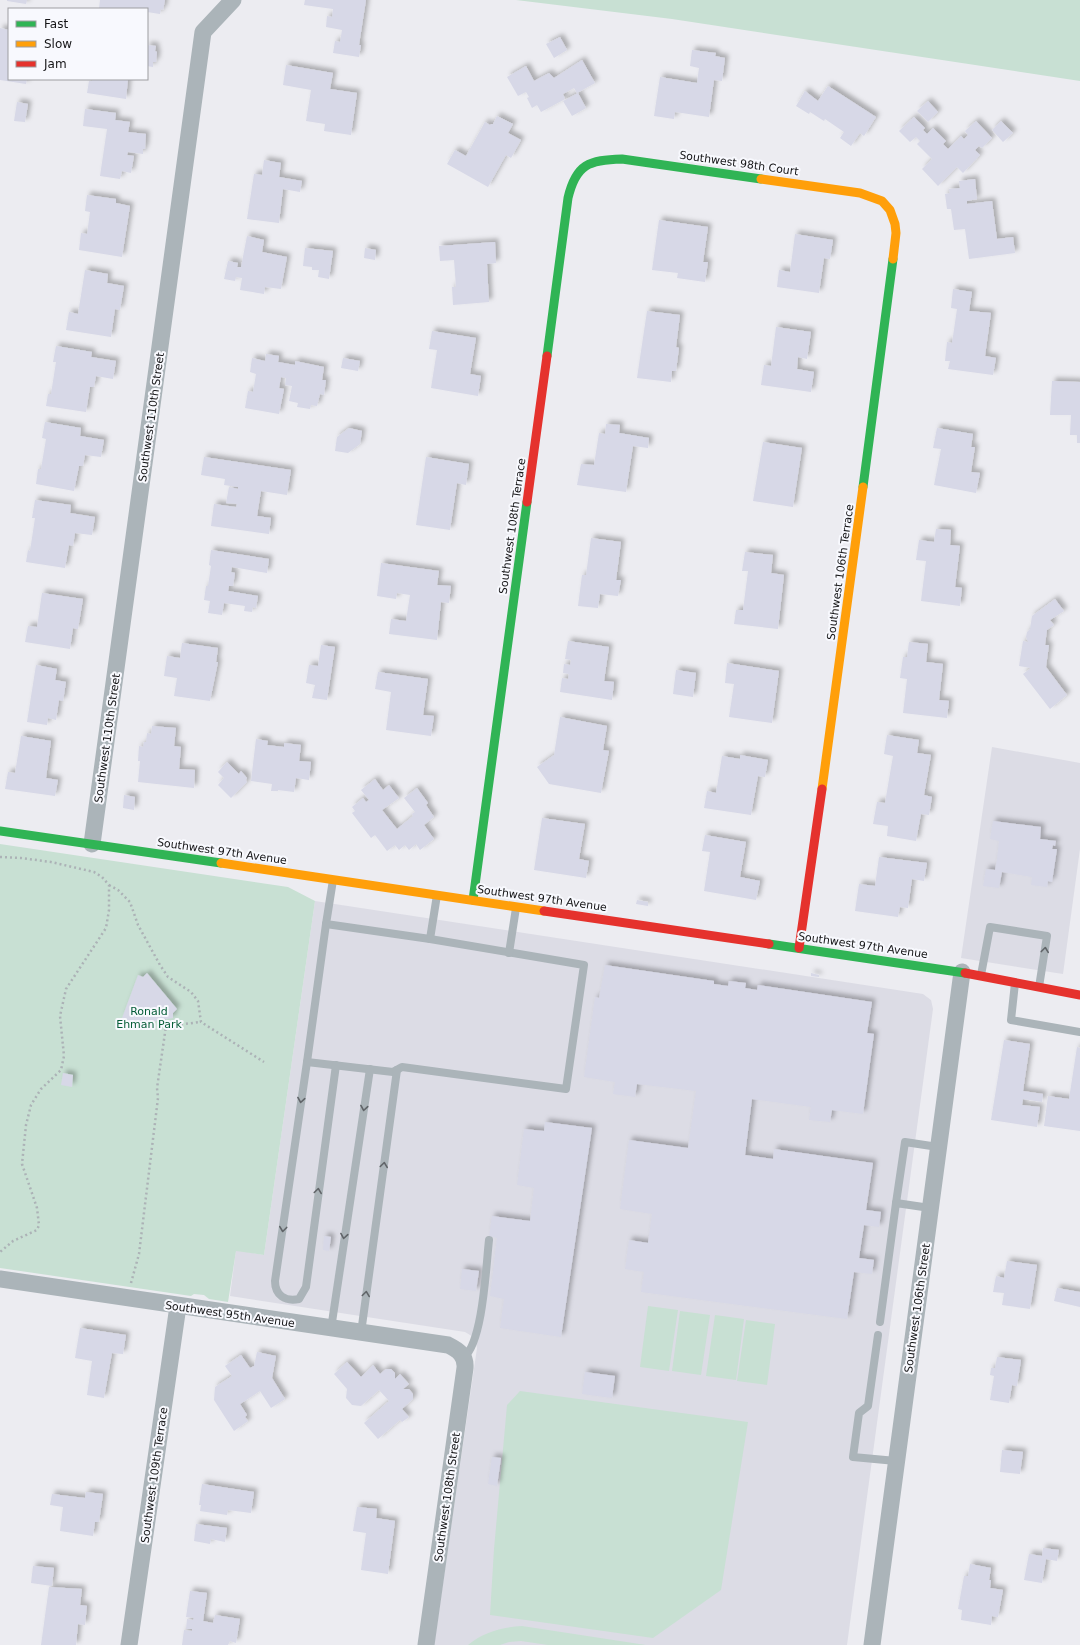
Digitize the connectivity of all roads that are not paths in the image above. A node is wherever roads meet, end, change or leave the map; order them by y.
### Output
1 (233, 0) edge
2 (589, 162) joint
3 (884, 202) joint
4 (0, 831) edge
5 (92, 844) junction
6 (333, 880) junction
7 (437, 895) junction
8 (473, 900) junction
9 (517, 907) junction
10 (326, 924) junction
11 (430, 939) junction
12 (799, 948) junction
13 (509, 953) junction
14 (962, 972) junction
15 (981, 976) junction
16 (1015, 982) junction
17 (1039, 988) junction
18 (1080, 995) edge
19 (1080, 1032) edge
20 (307, 1062) junction
21 (336, 1065) junction
22 (370, 1069) junction
23 (397, 1070) junction
24 (938, 1147) junction
25 (896, 1203) junction
26 (930, 1208) junction
27 (489, 1240) dead end
28 (0, 1279) edge
29 (178, 1306) junction
30 (880, 1322) dead end
31 (331, 1329) junction
32 (361, 1333) junction
33 (878, 1335) dead end
34 (461, 1354) junction
35 (896, 1462) junction
36 (129, 1645) edge
37 (426, 1645) edge
38 (872, 1645) edge

1 - 5 street, Southwest 110th Street
2 - 3 street, Southwest 98th Court
2 - 8 street, Southwest 108th Terrace
3 - 12 street, Southwest 106th Terrace
4 - 5 street, Southwest 97th Avenue
5 - 6 street, Southwest 97th Avenue
6 - 7 street, Southwest 97th Avenue
6 - 10 lane
7 - 8 street, Southwest 97th Avenue
7 - 11 lane
8 - 9 street, Southwest 97th Avenue
9 - 12 street, Southwest 97th Avenue
9 - 13 lane
10 - 11 lane
10 - 20 lane
11 - 13 lane
12 - 14 street, Southwest 97th Avenue
13 - 23 lane
14 - 15 street, Southwest 97th Avenue
14 - 24 street, Southwest 106th Street
15 - 16 street, Southwest 97th Avenue
17 -> 15 lane
16 - 17 street, Southwest 97th Avenue
16 - 19 lane
17 - 18 street, Southwest 97th Avenue
20 - 21 lane
20 -> 21 lane
21 - 22 lane
22 - 23 lane
22 -> 31 lane
32 -> 23 lane
24 - 25 lane
24 - 26 street, Southwest 106th Street
25 - 26 lane
25 - 30 lane
26 - 35 street, Southwest 106th Street
27 - 34 lane
28 - 29 street, Southwest 95th Avenue
29 - 31 street, Southwest 95th Avenue
29 - 36 street, Southwest 109th Terrace
31 - 32 street, Southwest 95th Avenue
32 - 34 street, Southwest 95th Avenue
33 - 35 lane
34 - 37 street, Southwest 108th Street
35 - 38 street, Southwest 106th Street

